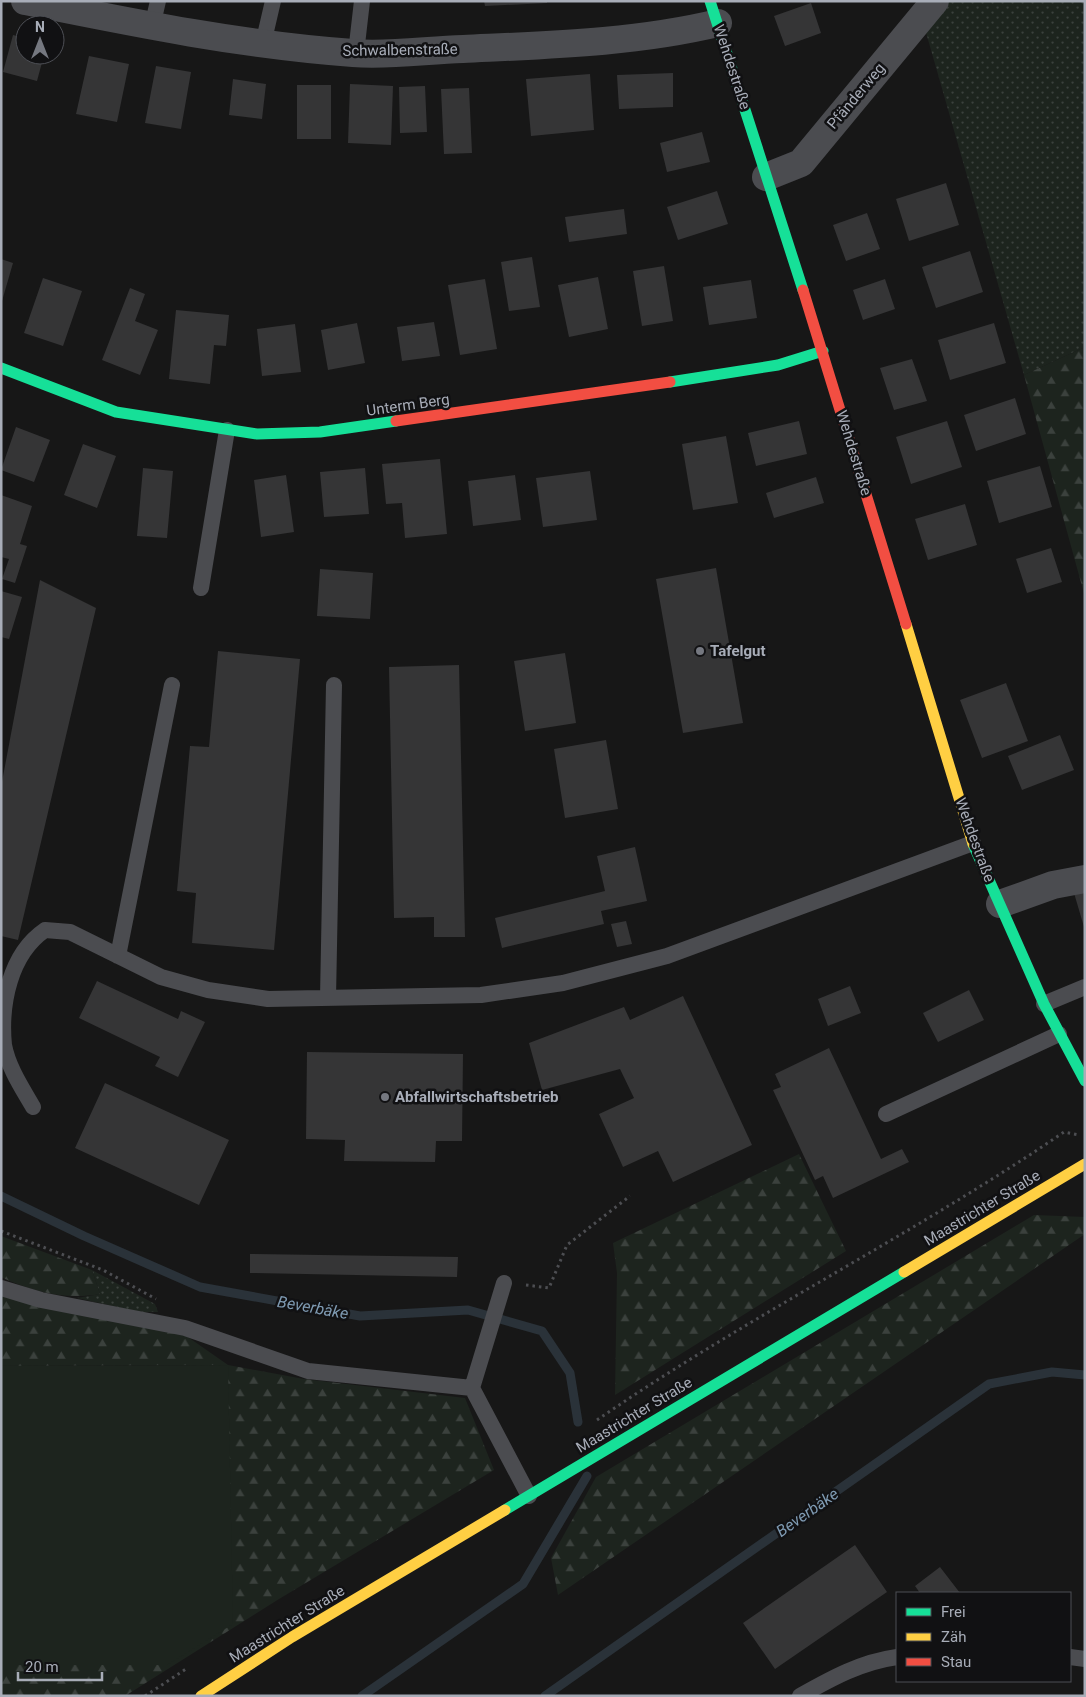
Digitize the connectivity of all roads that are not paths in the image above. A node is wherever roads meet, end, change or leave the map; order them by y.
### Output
1 (25, 1) edge
2 (273, 1) edge
3 (362, 1) edge
4 (935, 1) edge
5 (714, 12) edge
6 (155, 14) edge
7 (263, 44) junction
8 (356, 53) junction
9 (766, 177) junction
10 (823, 351) junction
11 (1, 368) edge
12 (227, 430) junction
13 (201, 588) dead end
14 (172, 685) dead end
15 (334, 685) dead end
16 (973, 843) junction
17 (1085, 879) edge
18 (1000, 904) junction
19 (118, 956) junction
20 (1085, 987) edge
21 (328, 998) junction
22 (1044, 1004) junction
23 (1059, 1034) junction
24 (1085, 1081) edge
25 (33, 1107) dead end
26 (886, 1114) dead end
27 (1085, 1164) edge
28 (504, 1283) road end
29 (1, 1288) edge
30 (472, 1388) junction
31 (530, 1496) junction
32 (896, 1657) edge
33 (1071, 1657) edge
34 (1085, 1659) edge
35 (200, 1696) edge
36 (800, 1696) edge

1 - 6 street, Schwalbenstraße
2 - 7 lane
3 - 8 lane
4 - 9 street, Pfänderweg
5 - 8 street, Schwalbenstraße
5 - 9 street, Wehdestraße
6 - 7 street, Schwalbenstraße
7 - 8 street, Schwalbenstraße
9 - 10 street, Wehdestraße
10 - 12 street, Unterm Berg
10 - 16 street, Wehdestraße
11 - 12 street, Unterm Berg
12 - 13 lane
14 - 19 lane
15 - 21 lane
16 - 18 street, Wehdestraße
16 - 21 lane
17 - 18 street
18 - 22 street, Wehdestraße
19 - 21 lane
19 - 25 lane
20 - 22 lane
22 - 23 street, Wehdestraße
23 - 24 street, Wehdestraße
23 - 26 lane
27 - 31 street, Maastrichter Straße
28 - 30 lane
29 - 30 lane
30 - 31 lane
31 - 35 street, Maastrichter Straße
32 - 36 lane
33 - 34 lane

